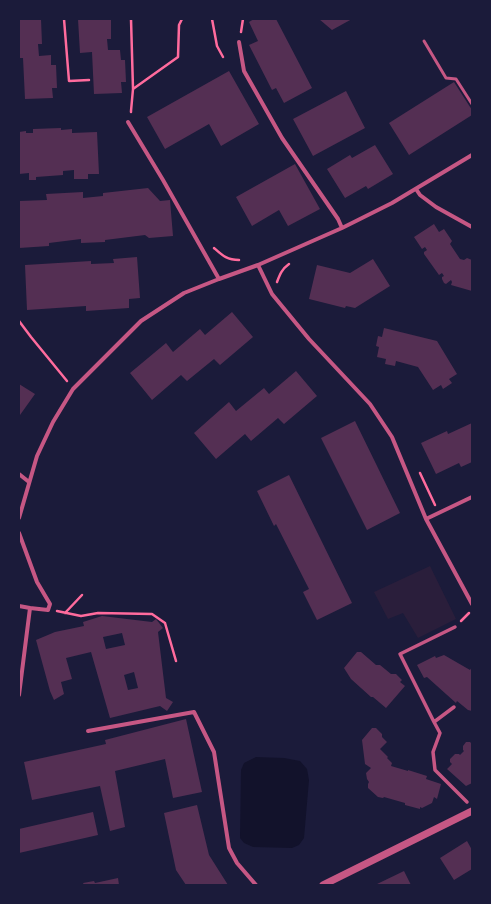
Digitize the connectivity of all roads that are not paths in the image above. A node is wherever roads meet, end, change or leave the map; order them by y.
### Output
1 (424, 41) dead end
2 (239, 42) road end
3 (472, 104) edge
4 (128, 122) dead end
5 (472, 155) edge
6 (416, 189) junction
7 (342, 228) junction
8 (472, 228) edge
9 (258, 265) junction
10 (219, 279) junction
11 (19, 474) edge
12 (29, 482) junction
13 (472, 497) edge
14 (19, 518) edge
15 (426, 519) junction
16 (19, 534) edge
17 (472, 604) edge
18 (19, 606) edge
19 (30, 608) junction
20 (455, 627) road end
21 (19, 695) edge
22 (454, 707) dead end
23 (434, 722) junction
24 (88, 731) dead end
25 (467, 802) dead end
26 (472, 811) edge
27 (256, 885) edge
28 (323, 885) edge

1 - 3 lane
2 - 7 street
4 - 10 street
5 - 6 street
6 - 7 street
6 - 8 street
7 - 9 street
9 - 10 street
9 - 15 street
10 - 12 street
11 - 12 street
12 - 14 street
13 - 15 street
15 - 17 street
16 - 19 street
18 - 19 street
19 - 21 street
20 - 23 street
22 - 23 street
23 - 25 street
24 - 27 street
26 - 28 street

